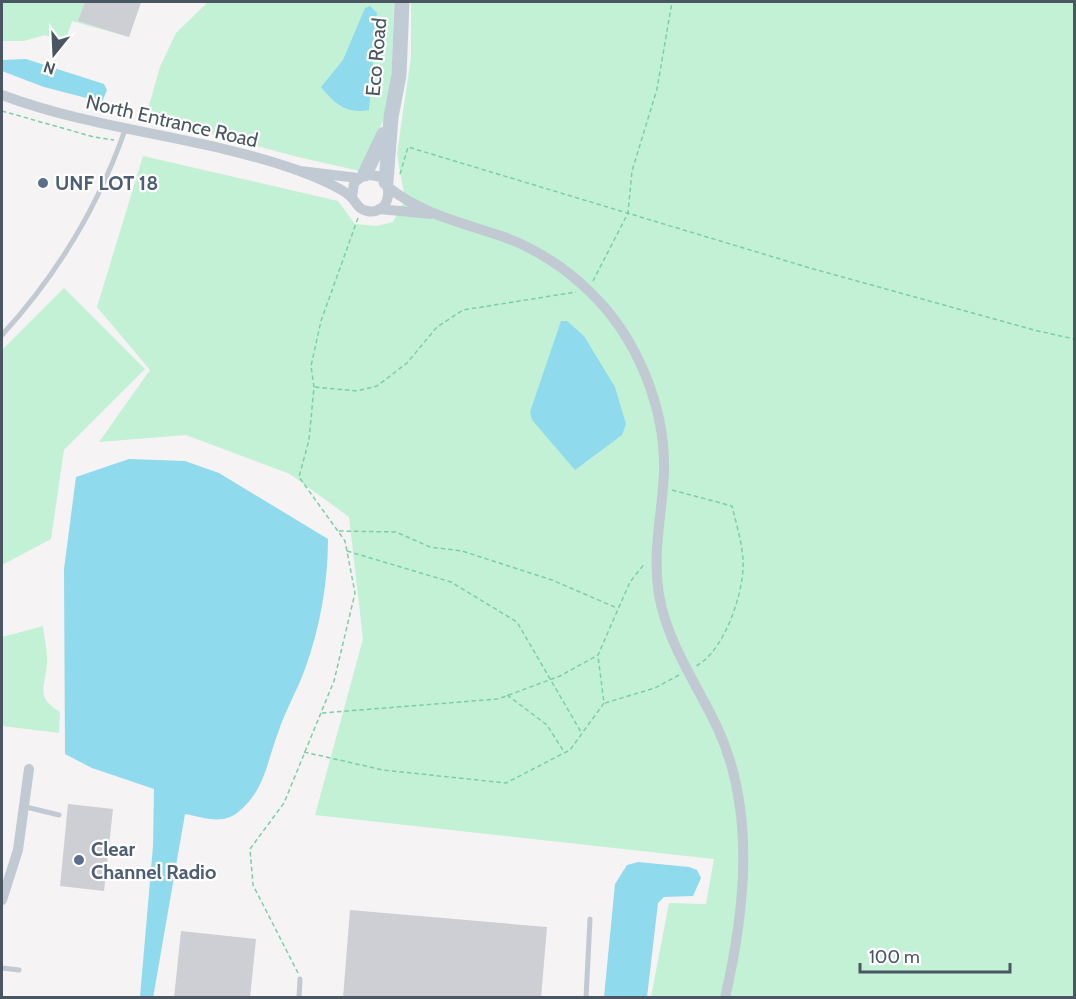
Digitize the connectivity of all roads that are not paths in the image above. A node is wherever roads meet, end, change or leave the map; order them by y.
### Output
1 (402, 2) edge
2 (2, 95) edge
3 (391, 117) junction
4 (123, 135) junction
5 (300, 171) junction
6 (362, 176) junction
7 (387, 185) junction
8 (352, 197) junction
9 (379, 209) junction
10 (431, 214) junction
11 (3, 331) edge
12 (29, 769) dead end
13 (26, 807) junction
14 (59, 815) dead end
15 (2, 900) edge
16 (590, 919) dead end
17 (2, 968) edge
18 (19, 970) dead end
19 (300, 979) road end
20 (299, 998) edge
21 (586, 998) edge
22 (725, 998) edge

1 - 3 street, Eco Road
2 - 4 street, North Entrance Road
3 - 6 street, Eco Road
3 - 7 street, Eco Road
4 - 5 street, North Entrance Road
4 - 11 lane
5 - 6 street
5 - 8 street
6 - 7 street
6 - 8 street
7 - 9 street
7 - 10 street
8 - 9 street
9 - 10 street
10 - 22 street
12 - 13 street
13 - 14 lane
13 - 15 street
16 - 21 lane
17 - 18 lane
19 - 20 lane

